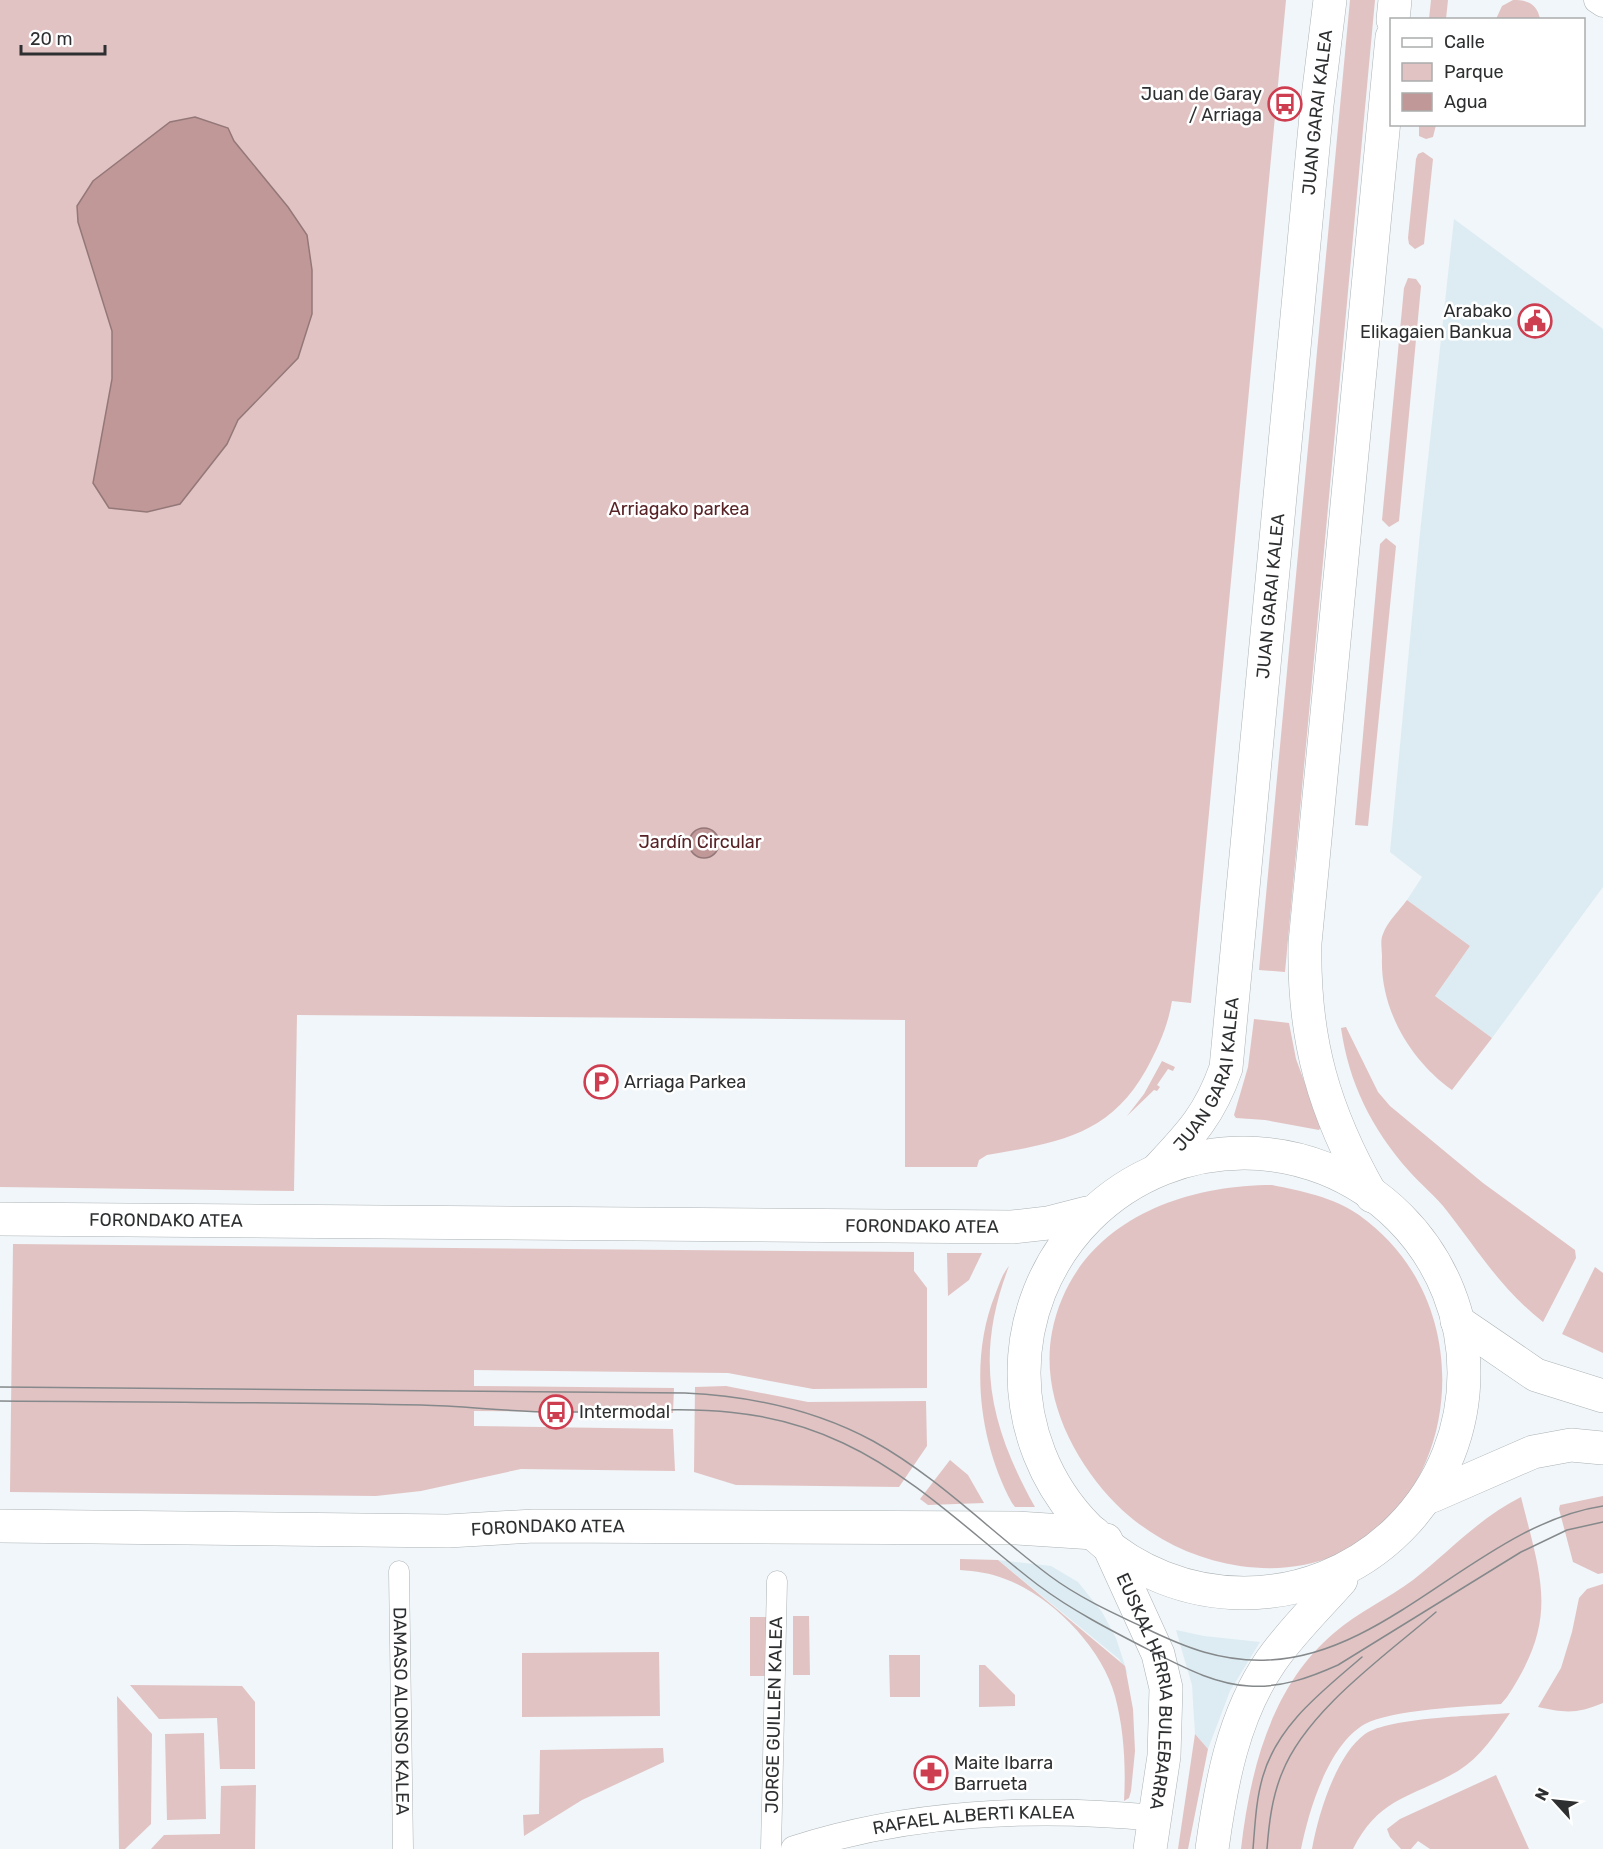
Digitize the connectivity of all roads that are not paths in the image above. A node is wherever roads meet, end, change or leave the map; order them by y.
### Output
1 (1330, 0) edge
2 (1395, 0) edge
3 (1597, 0) edge
4 (1603, 4) edge
5 (1393, 18) edge
6 (1390, 58) edge
7 (1156, 1171) junction
8 (1372, 1196) junction
9 (1087, 1213) junction
10 (0, 1219) edge
11 (1457, 1321) junction
12 (1603, 1396) edge
13 (1603, 1448) edge
14 (1432, 1496) junction
15 (0, 1526) edge
16 (1100, 1536) junction
17 (399, 1571) dead end
18 (1341, 1580) junction
19 (777, 1581) dead end
20 (1152, 1834) edge
21 (403, 1849) edge
22 (771, 1849) edge
23 (794, 1849) edge
24 (1212, 1849) edge

1 - 7 main road, JUAN GARAI KALEA
2 - 5 main road
3 - 4 street
6 - 8 main road
7 - 8 main road
7 - 9 main road
8 - 11 main road
9 - 10 main road, FORONDAKO ATEA
9 - 16 main road, EUSKAL HERRIA BULEBARRA
11 - 12 main road
11 - 14 main road
13 - 14 main road
14 - 18 main road
15 - 16 main road, FORONDAKO ATEA
16 - 18 main road
16 - 20 main road, EUSKAL HERRIA BULEBARRA
17 - 21 street, DAMASO ALONSO KALEA
18 - 24 main road
19 - 22 street, JORGE GUILLEN KALEA
20 - 23 street, RAFAEL ALBERTI KALEA

